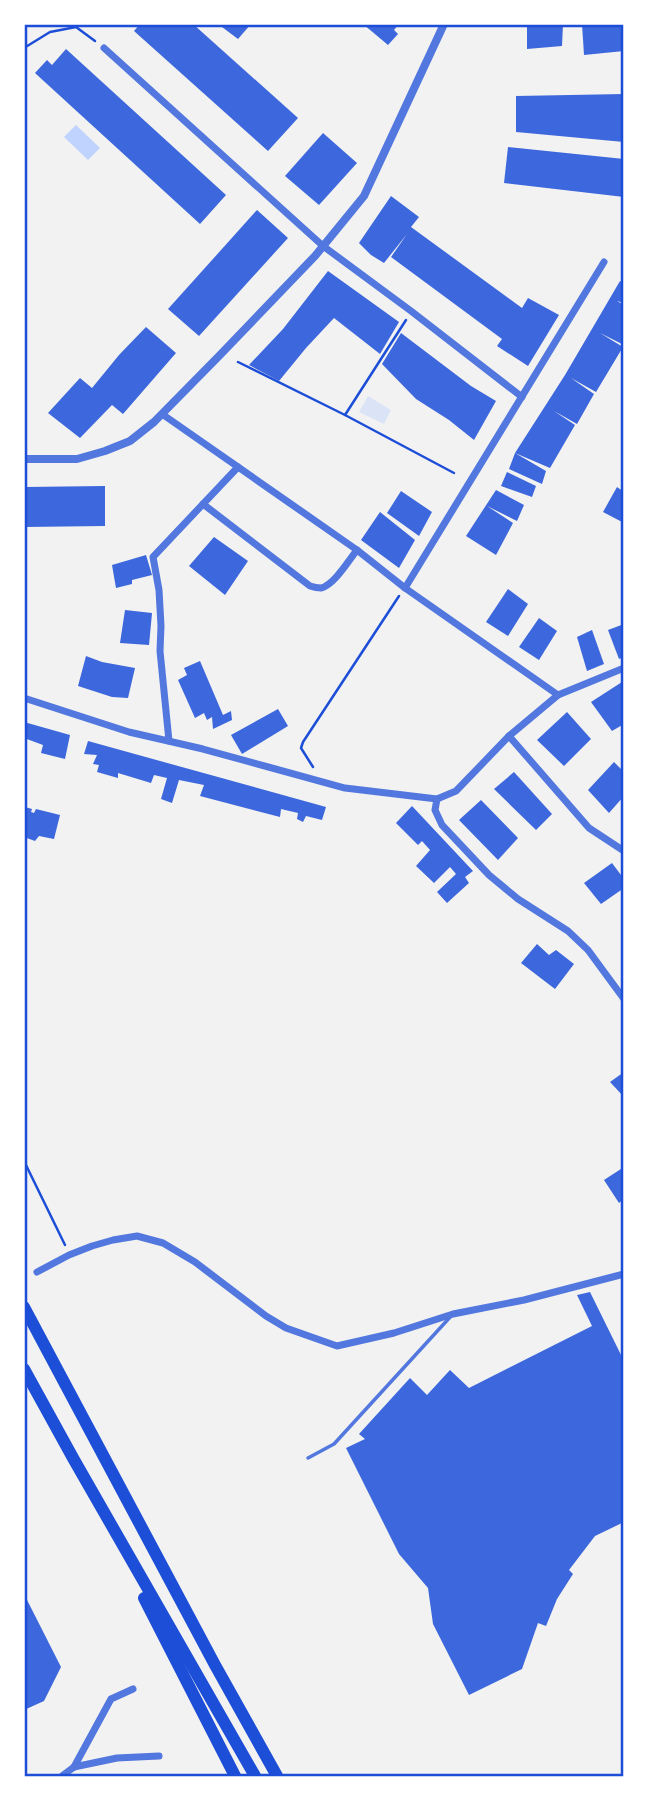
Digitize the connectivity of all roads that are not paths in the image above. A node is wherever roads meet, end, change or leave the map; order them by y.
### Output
1 (443, 25) edge
2 (104, 48) road end
3 (323, 246) junction
4 (604, 262) dead end
5 (522, 397) junction
6 (162, 414) junction
7 (24, 459) edge
8 (238, 467) junction
9 (203, 504) junction
10 (357, 550) junction
11 (405, 588) junction
12 (624, 668) edge
13 (558, 695) junction
14 (24, 698) edge
15 (509, 736) junction
16 (169, 741) junction
17 (437, 799) junction
18 (624, 851) edge
19 (624, 999) edge
20 (37, 1272) dead end
21 (624, 1274) edge
22 (24, 1307) edge
23 (453, 1314) junction
24 (24, 1369) edge
25 (72, 1458) junction
26 (308, 1458) dead end
27 (133, 1689) dead end
28 (159, 1756) dead end
29 (74, 1767) junction
30 (62, 1776) edge
31 (235, 1776) edge
32 (254, 1776) edge
33 (279, 1776) edge

1 - 3 street
2 - 3 street
3 - 5 street
3 - 6 street
4 - 5 street
5 - 11 street
6 - 7 street
6 - 8 street
8 - 9 street
8 - 10 street
9 - 10 street
9 - 16 street
10 - 11 street
11 - 13 street
12 - 13 street
13 - 15 street
14 - 16 street
15 - 17 street
15 - 18 street
16 - 17 street
17 - 19 street
20 - 23 street
21 - 23 street
22 - 33 highway
23 - 26 lane
24 - 25 highway
25 - 31 highway
25 - 32 highway
27 - 29 street
28 - 29 street
29 - 30 street

